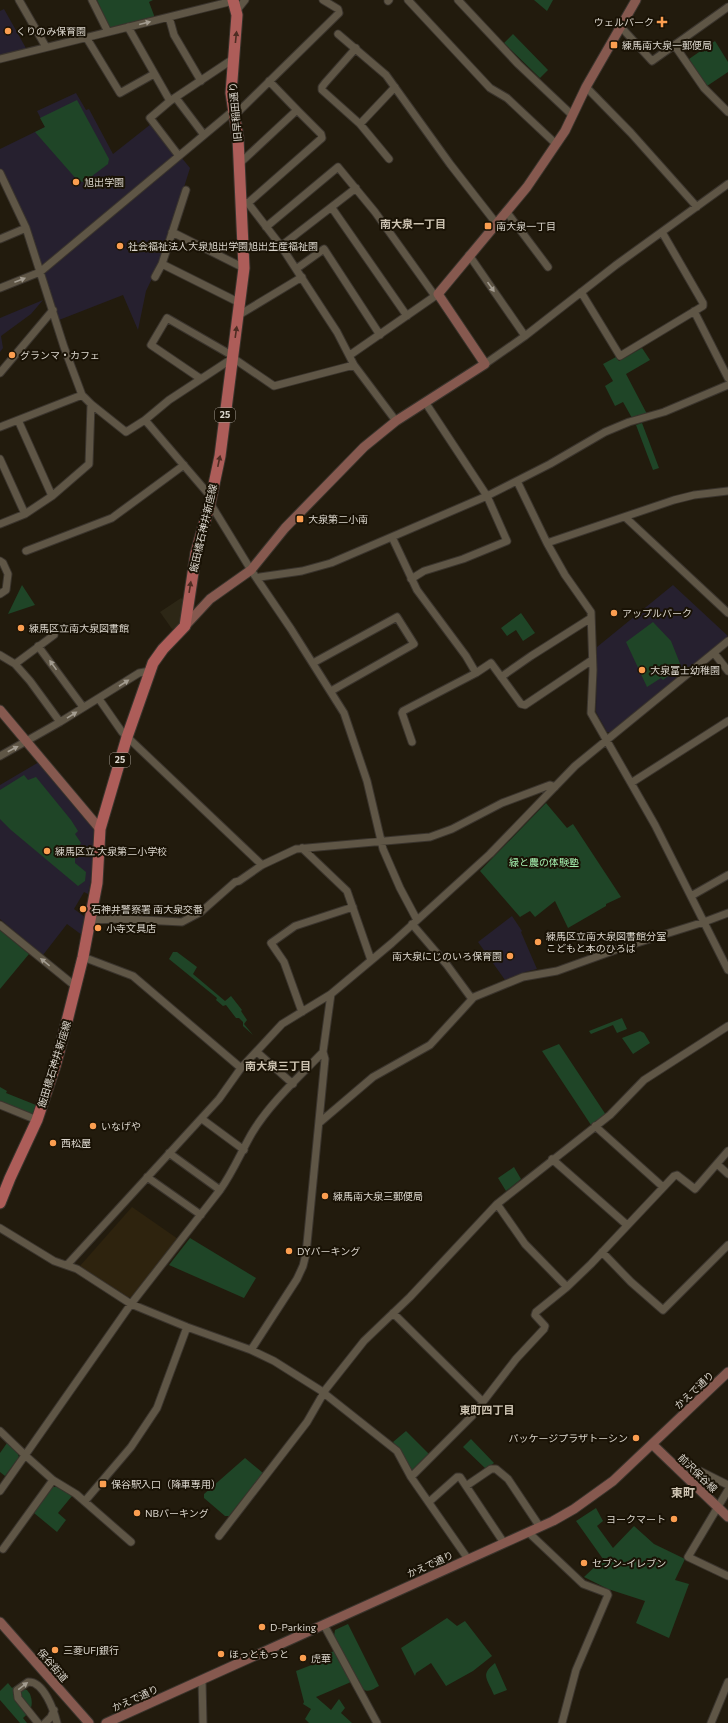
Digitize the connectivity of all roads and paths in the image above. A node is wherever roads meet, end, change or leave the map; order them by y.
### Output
1 (19, 0) edge
2 (92, 0) edge
3 (245, 0) edge
4 (324, 0) edge
5 (408, 0) edge
6 (458, 0) edge
7 (636, 0) edge
8 (234, 4) edge
9 (728, 7) edge
10 (169, 17) junction
11 (620, 26) junction
12 (128, 28) junction
13 (108, 32) junction
14 (338, 34) dead end
15 (86, 37) junction
16 (674, 46) junction
17 (46, 47) junction
18 (356, 48) junction
19 (0, 59) edge
20 (233, 59) junction
21 (154, 74) junction
22 (201, 81) junction
23 (269, 81) junction
24 (395, 87) junction
25 (586, 87) junction
26 (173, 100) junction
27 (297, 110) junction
28 (728, 112) edge
29 (234, 113) junction
30 (572, 116) junction
31 (360, 124) junction
32 (204, 135) junction
33 (556, 144) junction
34 (179, 156) junction
35 (389, 160) dead end
36 (239, 164) junction
37 (0, 173) edge
38 (728, 184) edge
39 (3, 188) edge
40 (356, 188) junction
41 (186, 190) dead end
42 (245, 202) junction
43 (697, 207) junction
44 (332, 208) junction
45 (506, 211) junction
46 (496, 223) junction
47 (266, 227) junction
48 (26, 228) junction
49 (172, 232) junction
50 (662, 232) junction
51 (0, 239) edge
52 (281, 246) junction
53 (469, 255) junction
54 (162, 264) junction
55 (548, 267) dead end
56 (244, 268) junction
57 (296, 270) junction
58 (40, 272) junction
59 (156, 277) dead end
60 (302, 277) junction
61 (0, 288) edge
62 (581, 292) junction
63 (436, 295) junction
64 (240, 303) junction
65 (53, 310) junction
66 (694, 312) junction
67 (239, 315) junction
68 (407, 316) junction
69 (380, 335) junction
70 (525, 336) junction
71 (350, 355) junction
72 (233, 357) junction
73 (485, 364) junction
74 (354, 365) junction
75 (0, 373) edge
76 (728, 378) edge
77 (201, 379) junction
78 (728, 385) edge
79 (82, 395) junction
80 (425, 402) junction
81 (91, 404) junction
82 (18, 420) junction
83 (145, 420) junction
84 (396, 421) junction
85 (0, 427) edge
86 (0, 459) edge
87 (184, 465) junction
88 (517, 481) junction
89 (728, 491) edge
90 (52, 496) junction
91 (487, 496) junction
92 (211, 500) junction
93 (25, 514) junction
94 (625, 517) junction
95 (0, 524) edge
96 (392, 537) junction
97 (547, 543) junction
98 (26, 551) dead end
99 (0, 561) edge
100 (251, 570) junction
101 (258, 579) junction
102 (411, 579) junction
103 (0, 594) edge
104 (728, 613) edge
105 (592, 618) junction
106 (185, 626) junction
107 (54, 635) dead end
108 (728, 641) edge
109 (38, 646) junction
110 (714, 653) junction
111 (0, 656) edge
112 (592, 660) junction
113 (313, 663) junction
114 (15, 664) junction
115 (150, 671) junction
116 (728, 671) edge
117 (476, 673) junction
118 (501, 677) junction
119 (331, 691) junction
120 (99, 699) junction
121 (83, 707) junction
122 (0, 710) edge
123 (728, 721) edge
124 (60, 722) junction
125 (127, 737) junction
126 (606, 740) junction
127 (26, 742) junction
128 (412, 742) dead end
129 (0, 756) edge
130 (631, 783) junction
131 (555, 787) junction
132 (100, 829) junction
133 (382, 842) junction
134 (302, 848) junction
135 (262, 865) junction
136 (728, 875) edge
137 (691, 896) junction
138 (352, 907) junction
139 (728, 913) edge
140 (90, 920) junction
141 (415, 922) junction
142 (704, 922) junction
143 (0, 925) edge
144 (83, 957) junction
145 (371, 960) junction
146 (728, 970) edge
147 (76, 986) junction
148 (331, 994) junction
149 (472, 1000) junction
150 (302, 1012) junction
151 (728, 1026) edge
152 (257, 1052) junction
153 (323, 1052) junction
154 (241, 1068) junction
155 (293, 1084) junction
156 (0, 1106) edge
157 (202, 1119) junction
158 (36, 1120) junction
159 (319, 1123) junction
160 (595, 1126) junction
161 (244, 1150) junction
162 (728, 1151) edge
163 (169, 1153) junction
164 (552, 1159) junction
165 (717, 1164) junction
166 (728, 1174) edge
167 (147, 1177) junction
168 (663, 1187) junction
169 (220, 1190) junction
170 (0, 1203) edge
171 (497, 1204) junction
172 (200, 1215) junction
173 (627, 1225) junction
174 (0, 1228) edge
175 (728, 1245) edge
176 (602, 1252) junction
177 (67, 1265) junction
178 (567, 1287) junction
179 (131, 1304) junction
180 (393, 1313) junction
181 (187, 1327) junction
182 (251, 1350) junction
183 (728, 1372) edge
184 (324, 1393) junction
185 (483, 1402) junction
186 (0, 1431) edge
187 (652, 1444) junction
188 (26, 1456) junction
189 (412, 1477) junction
190 (688, 1479) junction
191 (53, 1480) junction
192 (728, 1485) edge
193 (466, 1486) junction
194 (728, 1490) edge
195 (0, 1491) edge
196 (85, 1501) junction
197 (429, 1502) junction
198 (718, 1508) junction
199 (728, 1517) edge
200 (540, 1526) junction
201 (528, 1532) junction
202 (219, 1536) dead end
203 (131, 1542) dead end
204 (504, 1543) junction
205 (2, 1549) dead end
206 (468, 1559) junction
207 (728, 1576) edge
208 (0, 1622) edge
209 (324, 1625) junction
210 (202, 1680) junction
211 (728, 1682) edge
212 (54, 1710) junction
213 (38, 1723) edge
214 (45, 1723) edge
215 (57, 1723) edge
216 (89, 1723) edge
217 (106, 1723) edge
218 (203, 1723) edge
219 (377, 1723) edge
220 (562, 1723) edge
221 (711, 1723) edge

1 - 17 street
2 - 13 street
3 - 8 street
4 - 23 street
5 - 33 street
6 - 30 street
7 - 11 street
8 - 10 street
20 -> 8 main road, 旧早稲田通り / 25
9 - 16 street
12 -> 10 street
10 - 22 street
11 - 16 street
11 - 25 street
12 - 13 street
12 - 21 street
13 - 15 street
14 - 18 street
15 - 17 street
15 - 21 street
16 - 28 street
17 - 19 street
18 - 24 street
18 - 31 street
20 - 22 street
20 - 29 main road, 旧早稲田通り / 25
21 - 26 street
22 - 26 street
23 - 27 street
23 - 29 street
24 - 31 street
24 - 46 street
25 - 30 street
25 - 43 street
26 - 32 street
26 - 34 street
27 - 36 street
27 - 42 street
29 - 32 street
29 - 36 main road, 旧早稲田通り / 25
30 - 33 street
31 - 35 street
32 - 34 street
33 - 45 street
34 - 58 street
36 - 42 main road, 旧早稲田通り / 25
37 - 39 street
38 - 43 street
39 - 48 street
40 - 44 street
40 - 47 street
40 - 63 street
41 - 49 street
42 - 47 street
42 - 56 main road, 飯田橋石神井新座線 / 25
43 - 50 street
44 - 52 street
44 - 68 street
45 - 46 street
45 - 55 street
46 - 53 street
47 - 52 street
48 - 51 street
48 - 58 street
49 - 54 street
49 - 56 street
50 - 62 street
50 - 66 street
52 - 57 street
53 - 63 street
53 -> 70 street
54 - 59 street
54 - 64 street
56 - 64 main road, 飯田橋石神井新座線 / 25
57 - 60 street
57 - 69 street
61 -> 58 street
58 - 65 street
60 - 67 street
60 - 71 street
62 - 66 street
62 - 70 street
63 - 68 street
63 - 73 street
64 - 67 main road, 飯田橋石神井新座線 / 25
65 - 75 street
65 - 79 street
66 - 76 street
72 -> 67 main road, 飯田橋石神井新座線 / 25
68 - 69 street
69 - 71 street
70 - 73 street
71 - 74 street
72 - 74 street
72 - 77 street
72 - 77 street
92 -> 72 main road, 飯田橋石神井新座線 / 25
73 - 80 street
74 - 84 street
77 - 83 street
78 - 88 street
79 - 81 street
79 - 82 street
80 - 84 street
80 - 91 street
81 - 83 street
81 - 90 street
82 - 85 street
82 - 90 street
83 - 87 street
84 - 100 street
86 - 93 street
87 - 92 street
87 - 98 street
88 - 91 street
88 - 97 street
89 - 94 street
90 - 93 street
91 - 96 street
91 - 102 street
92 - 100 street
106 -> 92 main road, 飯田橋石神井新座線 / 25
93 - 95 street
94 - 97 street
94 - 104 street
96 - 101 street
96 - 102 street
97 - 105 street
99 - 103 street
100 - 101 street
100 - 106 street
101 - 113 street
102 - 117 street
105 - 112 street
105 - 118 street
106 - 115 main road, 25
107 - 109 street
108 - 110 street
109 - 114 street
121 -> 109 street
110 - 116 street
110 - 126 street
111 - 114 street
112 - 118 street
112 - 126 street
113 - 119 street
113 - 119 street
114 - 124 street
120 -> 115 street
115 - 125 main road, 25
117 - 118 street
117 - 128 street
119 - 133 street
120 - 121 street
120 - 125 street
124 -> 121 street
122 - 127 street
123 - 130 street
124 - 127 street
125 - 132 main road, 25
125 - 135 street
126 - 130 street
126 - 131 street
129 -> 127 street
127 - 132 street
130 - 137 street
131 - 133 street
131 - 141 street
132 - 140 main road, 25
133 - 134 street
133 - 141 street
134 - 135 street
134 - 138 street
135 - 140 street
136 - 137 street
137 - 142 street
138 - 145 street
138 - 150 street
139 - 142 street
140 - 144 main road, 飯田橋石神井新座線 / 25
141 - 145 street
141 - 149 street
142 - 146 street
142 - 149 street
147 -> 143 street
144 - 147 main road, 飯田橋石神井新座線 / 25
144 - 154 street
145 - 148 street
147 - 158 main road, 飯田橋石神井新座線 / 25
148 - 150 street
148 - 153 street
149 - 159 street
150 - 152 street
151 - 160 street
152 - 154 street
152 - 155 street
153 - 155 street
153 - 159 street
154 - 157 street
155 - 161 street
156 - 158 street
157 - 161 street
157 - 163 street
158 - 170 main road, 飯田橋石神井新座線 / 25
159 - 182 street
160 - 164 street
160 - 168 street
161 - 169 street
162 - 165 street
163 - 167 street
163 - 169 street
164 - 171 street
164 - 173 street
165 - 166 street
165 - 168 street
167 - 172 street
167 - 177 street
168 - 173 street
169 - 172 street
171 - 178 street
171 - 180 street
172 - 179 street
173 - 176 street
174 - 177 street
175 - 176 street
176 - 178 street
177 - 179 street
178 - 185 street
179 - 181 street
179 - 188 street
180 - 184 street
180 - 185 street
181 - 182 street
181 - 196 street
182 - 184 street
183 - 187 street, かえで通り
184 - 189 street
184 - 202 street
185 - 189 street
186 - 188 street
187 - 190 street, 前沢保谷線
187 - 200 street, かえで通り
188 - 191 street
188 - 195 street
189 - 197 street
190 - 192 street
190 - 198 street, 前沢保谷線
191 - 196 street
191 - 205 street
193 - 197 street
193 - 200 street
193 - 204 street
194 - 198 street
196 - 203 street
197 - 206 street
198 - 199 street, 前沢保谷線
198 - 207 street
200 - 201 street, かえで通り
201 - 204 street, かえで通り
201 - 220 street
204 - 206 street, かえで通り
206 - 209 street, かえで通り
208 - 216 street, 保谷街道
209 - 210 street, かえで通り
209 - 219 street
210 - 217 street, かえで通り
210 - 218 street
211 - 221 street
213 -> 212 street
212 - 214 street
212 - 215 street

